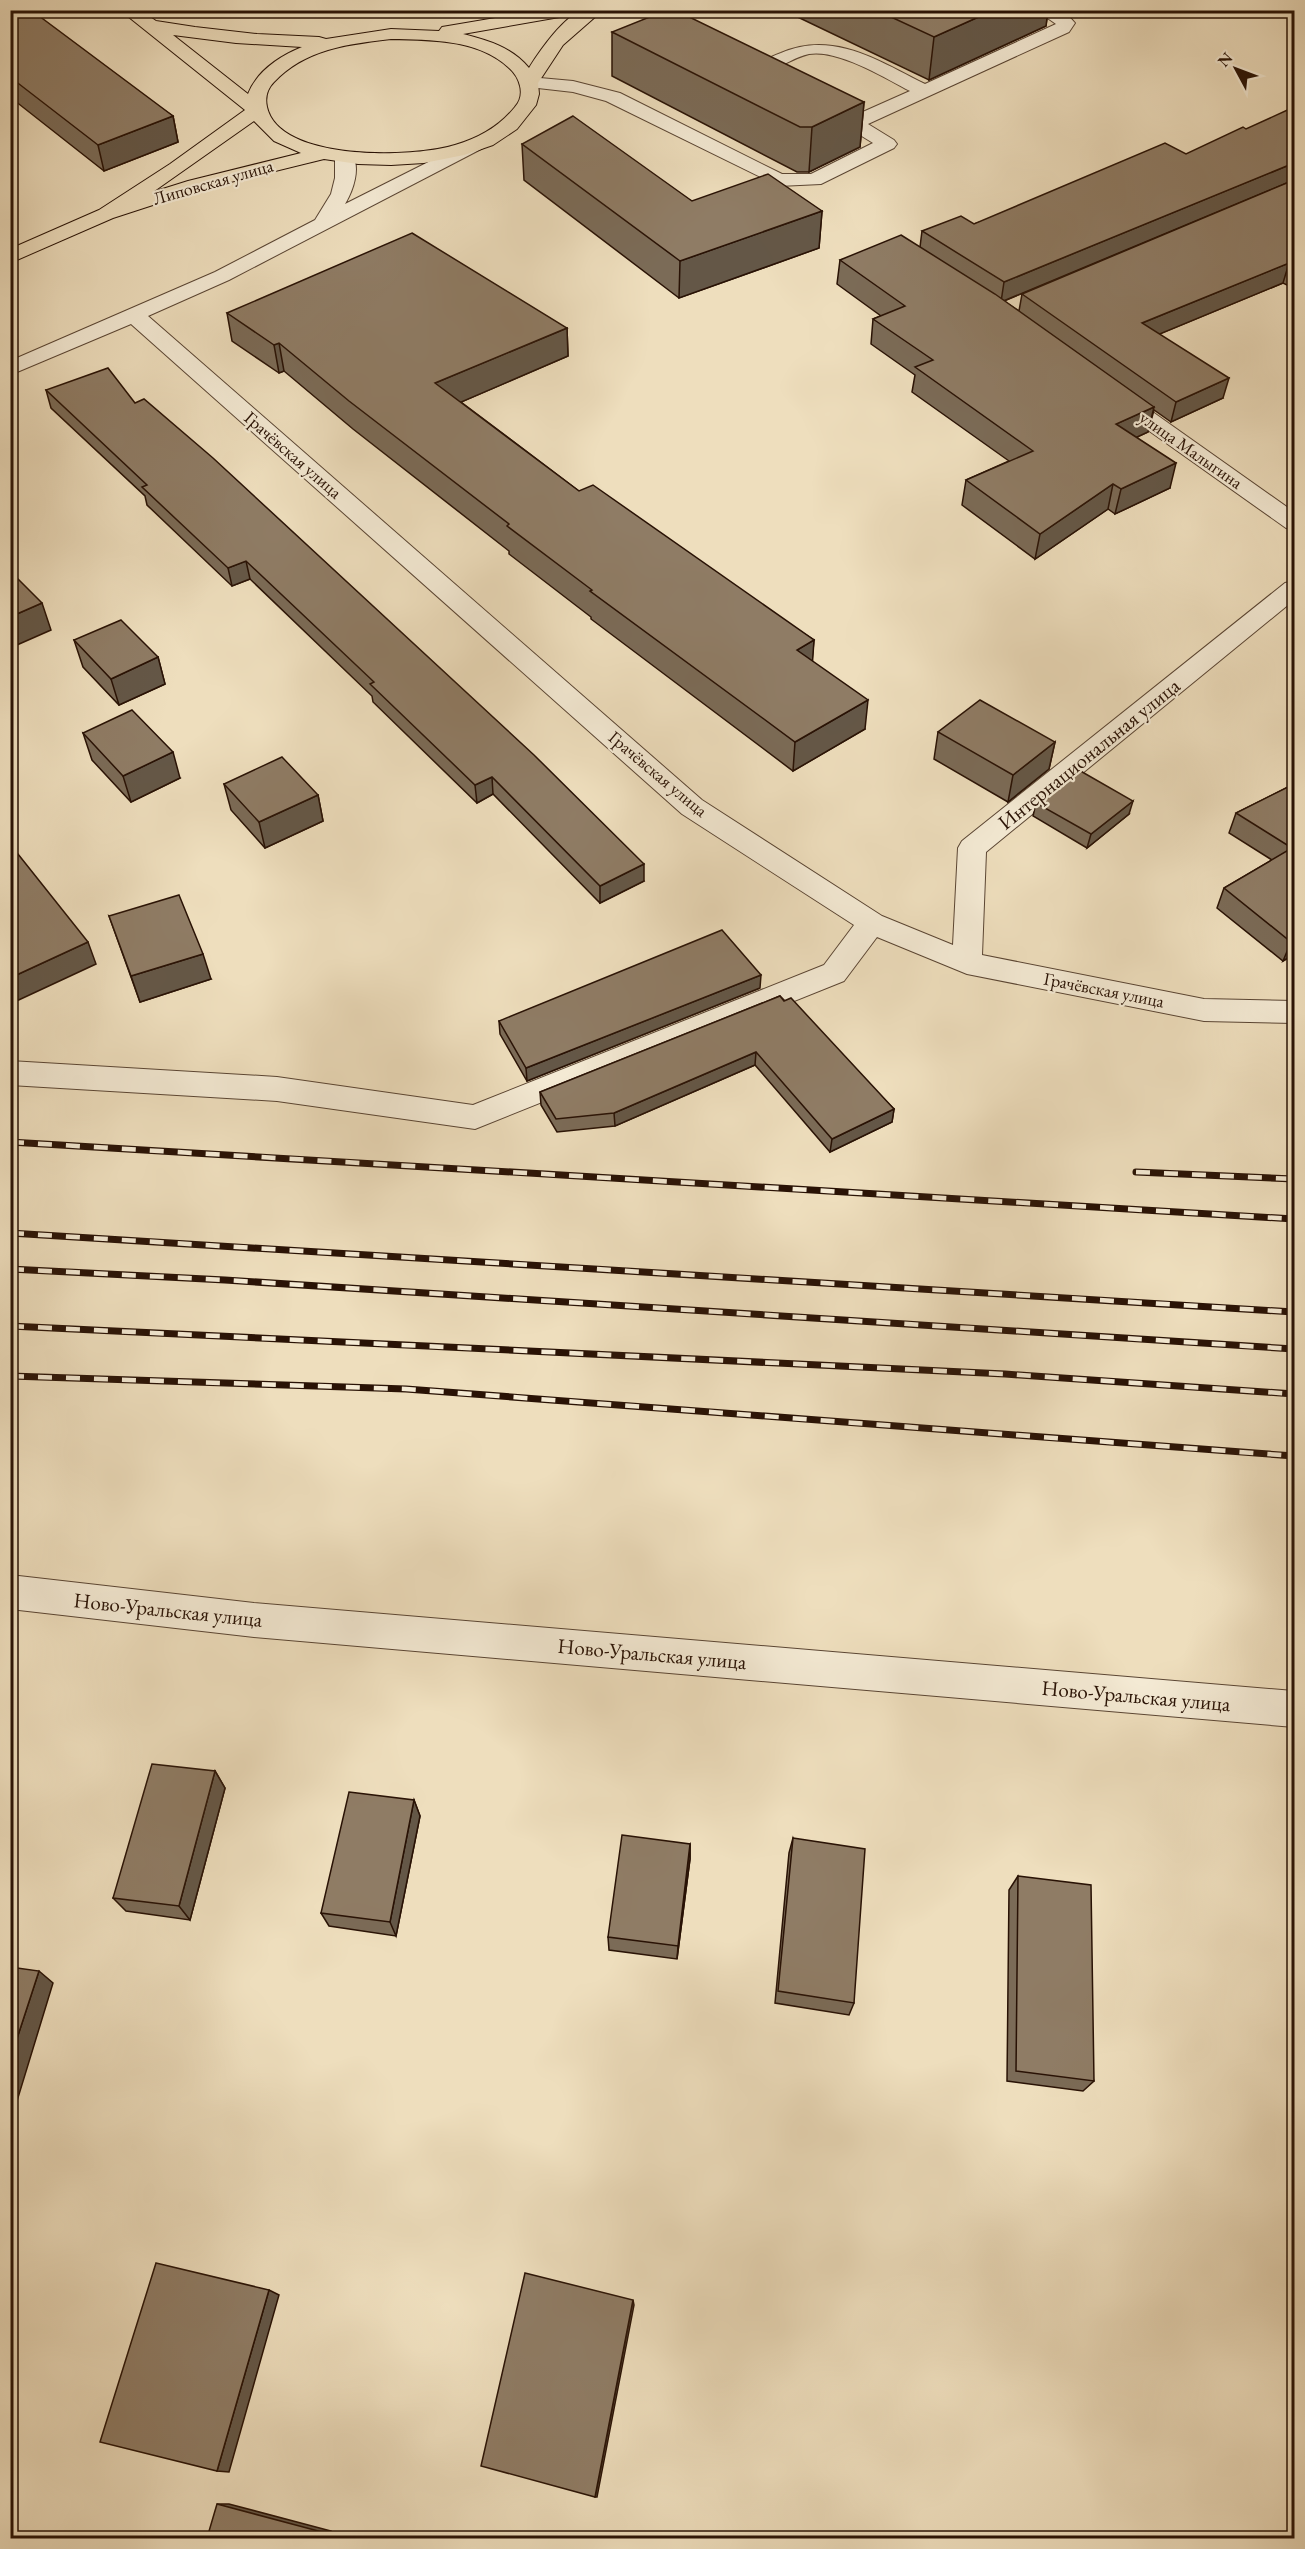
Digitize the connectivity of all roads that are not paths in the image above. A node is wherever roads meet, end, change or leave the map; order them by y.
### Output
1 (128, 10) edge
2 (571, 10) edge
3 (595, 10) edge
4 (1044, 10) edge
5 (151, 26) junction
6 (421, 34) junction
7 (334, 42) junction
8 (529, 82) junction
9 (925, 91) junction
10 (796, 95) edge
11 (256, 110) junction
12 (835, 114) edge
13 (855, 123) junction
14 (476, 144) junction
15 (321, 154) junction
16 (345, 158) junction
17 (105, 214) junction
18 (322, 224) junction
19 (10, 257) edge
20 (135, 316) junction
21 (10, 369) edge
22 (1094, 381) edge
23 (1294, 523) edge
24 (1294, 588) edge
25 (872, 922) junction
26 (967, 963) junction
27 (1294, 1012) edge
28 (10, 1073) edge
29 (10, 1592) edge
30 (1294, 1709) edge

1 - 5 main road
2 - 6 main road
3 - 8 main road
4 - 9 street
5 - 7 main road
5 - 11 main road
6 - 7 main road
6 - 8 main road
7 - 11 main road
8 - 13 street
8 - 14 main road
9 - 10 street
9 - 13 street
11 - 15 main road
11 - 17 main road, Липовская улица
12 - 13 street
14 - 16 main road
14 - 18 street
15 - 16 main road
15 - 17 main road, Липовская улица
16 - 18 street
17 - 19 main road, Липовская улица
18 - 20 street
20 - 21 street
20 - 25 street, Грачёвская улица
22 - 23 street, улица Малыгина
24 - 26 street, Интернациональная улица
25 - 26 street, Грачёвская улица
25 - 28 street
26 - 27 street, Грачёвская улица
29 - 30 street, Ново-Уральская улица

